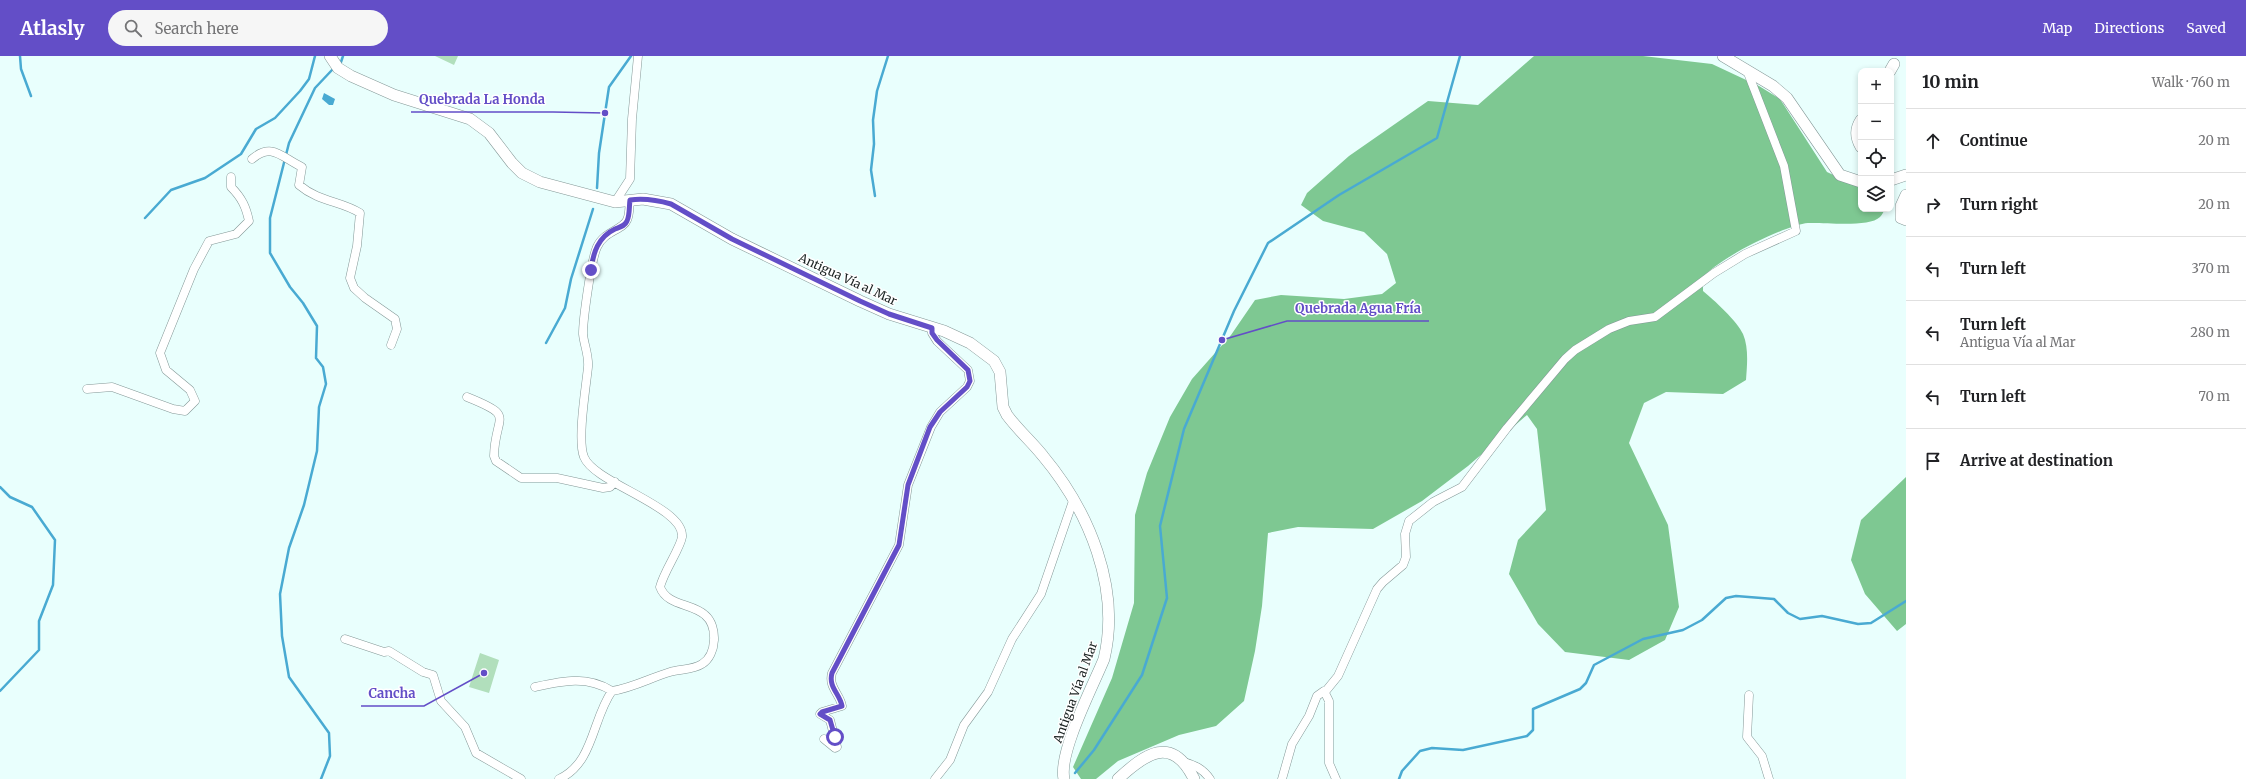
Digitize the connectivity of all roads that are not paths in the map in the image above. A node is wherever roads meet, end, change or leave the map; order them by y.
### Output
1 (330, 56) edge
2 (638, 56) edge
3 (1722, 56) edge
4 (1748, 73) junction
5 (1858, 124) edge
6 (1858, 143) edge
7 (252, 159) dead end
8 (1894, 171) edge
9 (1905, 176) edge
10 (230, 177) dead end
11 (1894, 179) edge
12 (1858, 181) edge
13 (1906, 195) edge
14 (630, 200) junction
15 (615, 202) junction
16 (1906, 220) edge
17 (932, 328) junction
18 (391, 344) dead end
19 (87, 389) dead end
20 (467, 397) dead end
21 (615, 482) junction
22 (1073, 501) junction
23 (345, 639) dead end
24 (535, 687) dead end
25 (612, 691) junction
26 (1325, 692) junction
27 (1749, 695) dead end
28 (824, 738) dead end
29 (1184, 762) junction
30 (521, 779) edge
31 (559, 779) edge
32 (935, 779) edge
33 (1064, 779) edge
34 (1118, 779) edge
35 (1194, 779) edge
36 (1210, 779) edge
37 (1282, 779) edge
38 (1336, 779) edge
39 (1769, 779) edge

1 - 15 main road, Antigua Vía al Mar
2 - 15 street
3 - 4 main road
4 - 12 main road
4 - 26 street
5 - 6 main road
7 - 18 street
8 - 9 main road
9 - 11 main road
10 - 19 street
13 - 16 main road
14 - 15 main road, Antigua Vía al Mar
14 - 17 main road, Antigua Vía al Mar
14 - 21 street
17 - 22 main road, Antigua Vía al Mar
17 - 28 street
20 - 21 street
21 - 25 street
22 - 32 street
22 - 33 main road, Antigua Vía al Mar
23 - 30 street
24 - 25 street
25 - 31 street
26 - 37 street
26 - 38 street
27 - 39 street
29 - 34 main road
29 - 35 main road
29 - 36 street

